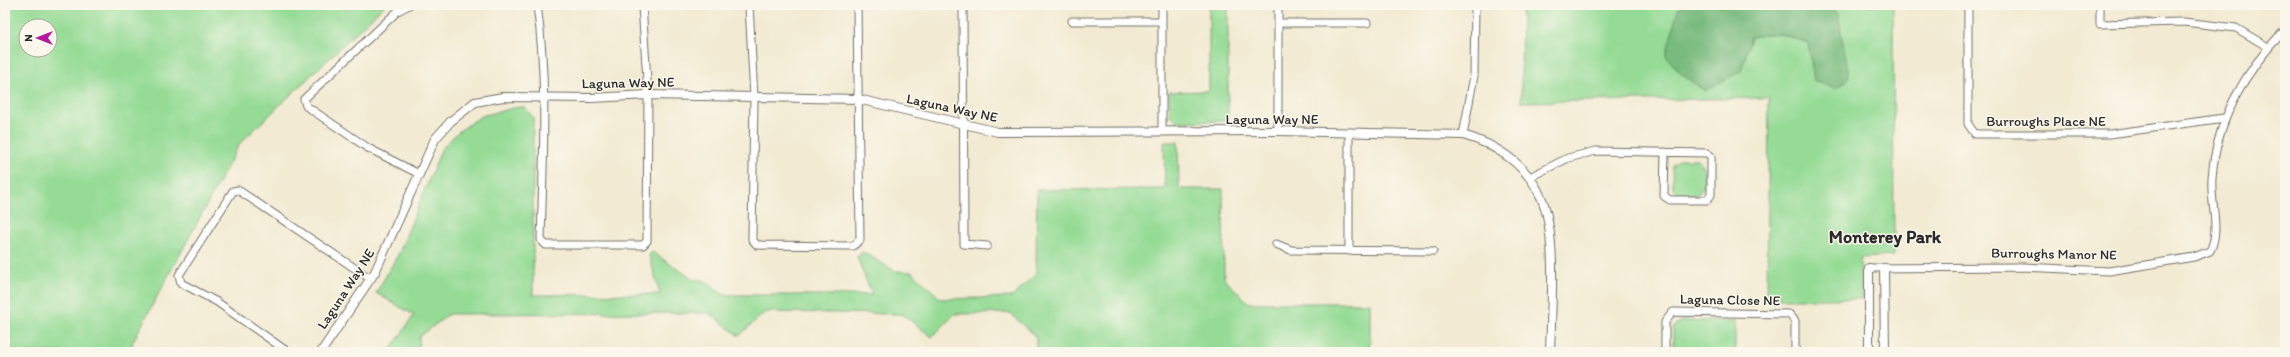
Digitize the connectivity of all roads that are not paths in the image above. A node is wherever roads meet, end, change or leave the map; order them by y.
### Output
1 (408, 5) edge
2 (537, 5) edge
3 (642, 5) edge
4 (749, 5) edge
5 (857, 5) edge
6 (963, 5) edge
7 (1162, 5) edge
8 (1278, 5) edge
9 (1475, 5) edge
10 (1968, 5) edge
11 (2100, 5) edge
12 (1072, 21) dead end
13 (1162, 21) junction
14 (1278, 23) junction
15 (1367, 23) dead end
16 (2285, 30) edge
17 (2268, 47) junction
18 (648, 95) junction
19 (544, 96) junction
20 (754, 97) junction
21 (858, 99) junction
22 (2224, 118) junction
23 (963, 124) junction
24 (1162, 131) junction
25 (1278, 131) junction
26 (1349, 132) junction
27 (1463, 135) junction
28 (1665, 152) junction
29 (419, 174) junction
30 (1530, 177) junction
31 (1276, 244) dead end
32 (987, 246) dead end
33 (1349, 251) junction
34 (1433, 251) dead end
35 (1869, 268) joint
36 (1884, 268) junction
37 (371, 279) junction
38 (288, 352) edge
39 (321, 352) edge
40 (1550, 352) edge
41 (1665, 352) edge
42 (1795, 352) edge
43 (1869, 352) edge
44 (1885, 352) edge

1 - 29 street
2 - 19 street
3 - 18 street
4 - 20 street
5 - 21 street
6 - 23 street
7 - 13 street
8 - 14 street
9 - 27 street
10 - 22 street, Burroughs Place NE
11 - 17 street
12 - 13 street
13 - 24 street
14 - 15 street
14 - 25 street
16 - 17 street, Burroughs Manor NE
17 - 22 street, Burroughs Manor NE
18 - 19 street, Laguna Way NE
18 - 19 street
18 - 20 street, Laguna Way NE
19 - 29 street, Laguna Way NE
20 - 21 street, Laguna Way NE
20 - 21 street
21 - 23 street, Laguna Way NE
22 - 36 street, Burroughs Manor NE
23 - 24 street, Laguna Way NE
23 - 32 street
24 - 25 street, Laguna Way NE
25 - 26 street, Laguna Way NE
26 - 27 street, Laguna Way NE
26 - 33 street
27 - 30 street, Laguna Way NE
28 - 28 street
28 - 30 street
29 - 37 street, Laguna Way NE
30 - 40 street, Laguna Way NE
31 - 33 street
33 - 34 street
35 - 36 street, Burroughs Manor NE
35 - 43 street
36 - 44 street
37 - 38 street
37 - 39 street, Laguna Way NE
41 - 42 street, Laguna Close NE

